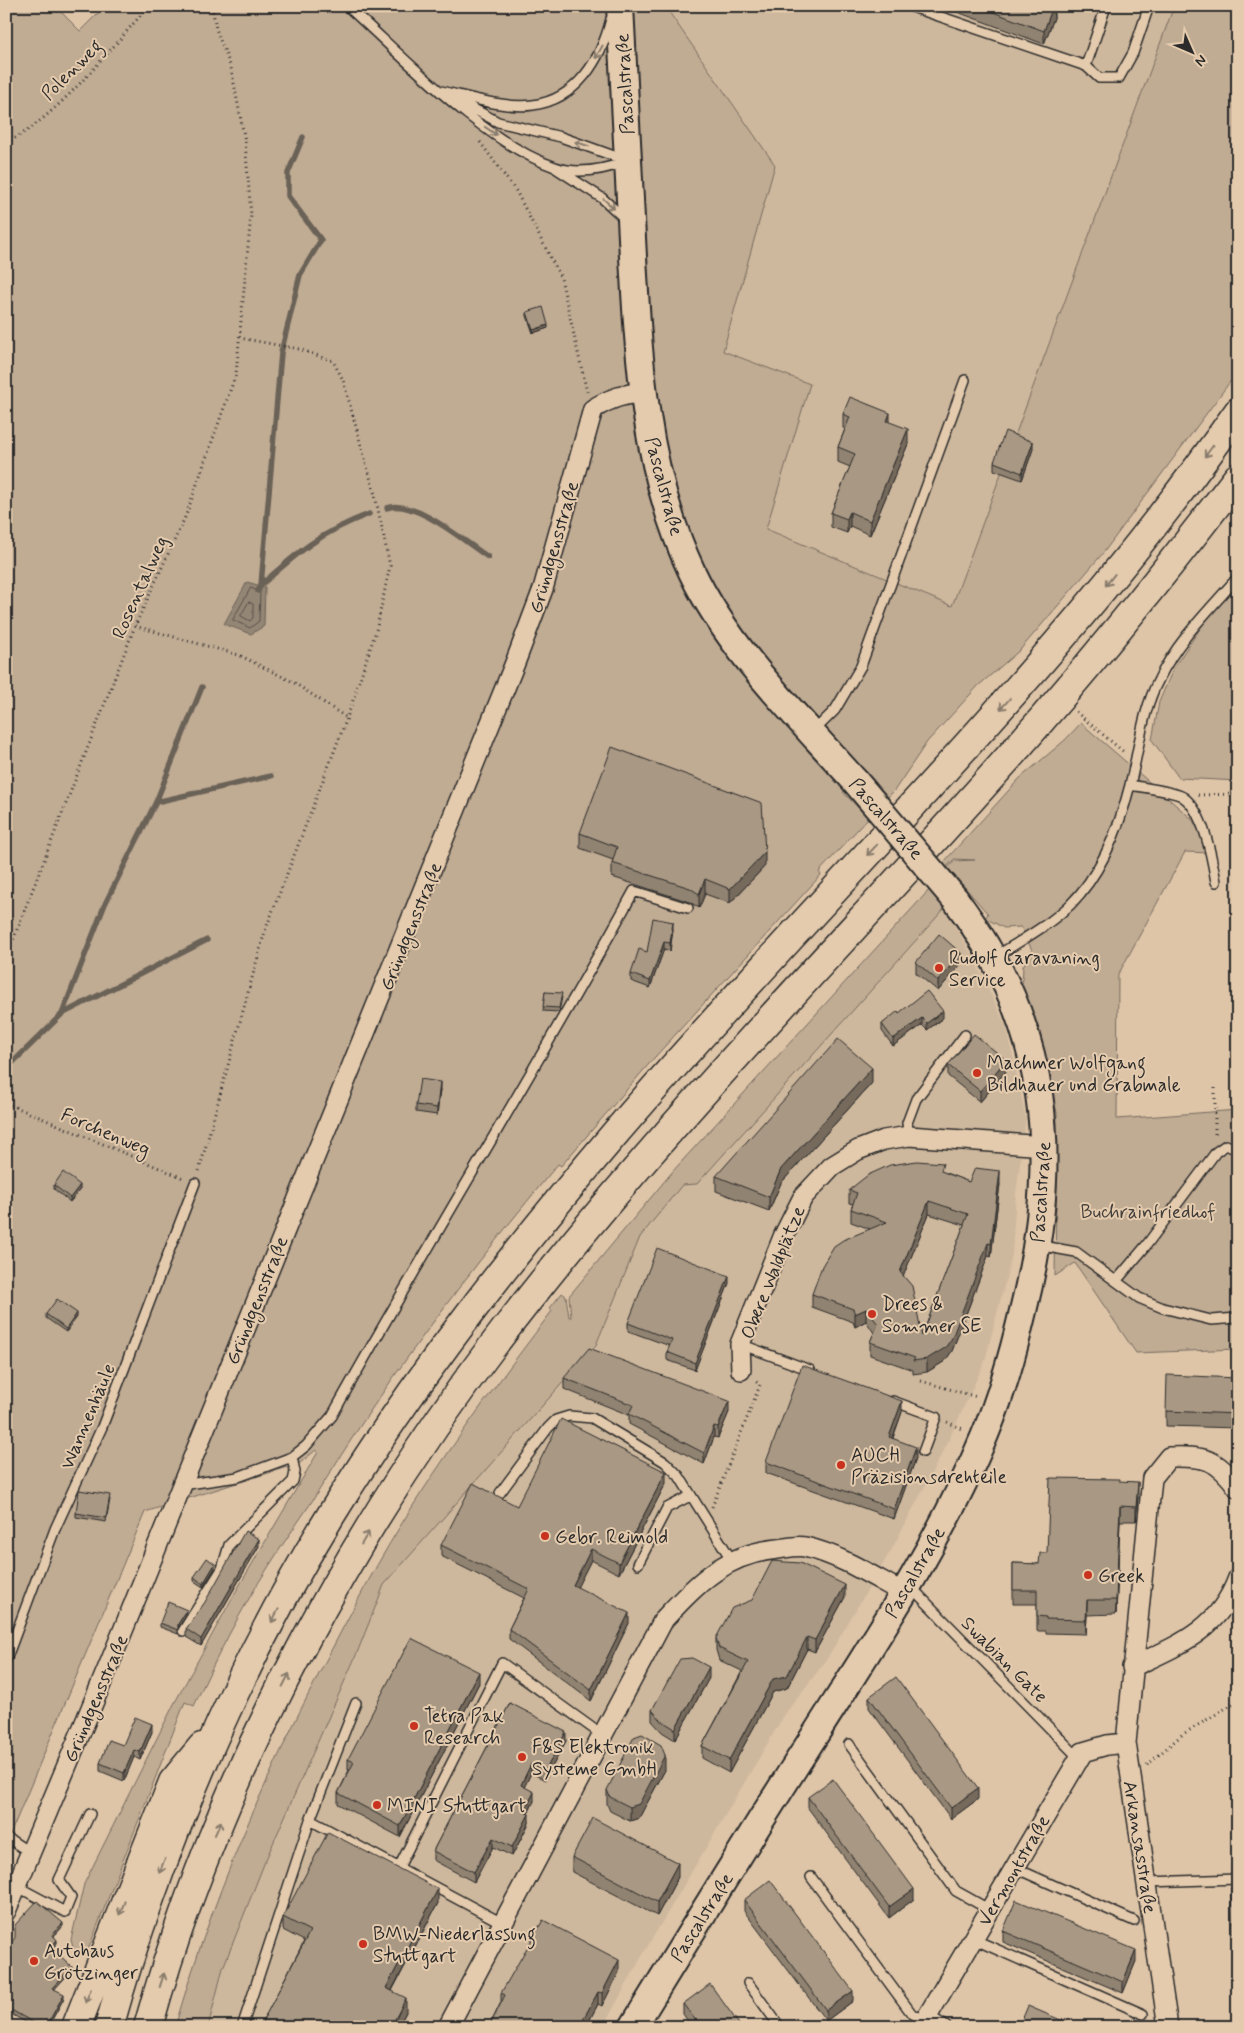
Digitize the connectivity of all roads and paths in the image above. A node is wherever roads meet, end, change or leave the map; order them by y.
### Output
1 (150, 6) edge
2 (212, 6) edge
3 (348, 6) edge
4 (614, 6) edge
5 (620, 6) edge
6 (910, 6) edge
7 (1106, 6) edge
8 (1149, 6) edge
9 (1086, 66) junction
10 (439, 90) junction
11 (474, 135) dead end
12 (6, 143) edge
13 (628, 161) junction
14 (555, 167) junction
15 (631, 225) junction
16 (240, 338) junction
17 (965, 380) dead end
18 (645, 392) junction
19 (593, 408) junction
20 (1238, 412) edge
21 (1238, 477) edge
22 (1238, 577) edge
23 (135, 626) junction
24 (1061, 699) junction
25 (347, 718) junction
26 (812, 733) junction
27 (1136, 755) junction
28 (1130, 785) junction
29 (1238, 794) edge
30 (1183, 796) junction
31 (1216, 882) dead end
32 (688, 908) dead end
33 (6, 958) edge
34 (995, 958) junction
35 (966, 1035) dead end
36 (1215, 1088) dead end
37 (6, 1103) edge
38 (909, 1136) junction
39 (1045, 1146) junction
40 (1238, 1150) edge
41 (1216, 1152) junction
42 (195, 1183) junction
43 (1037, 1245) junction
44 (1117, 1280) junction
45 (1238, 1318) edge
46 (740, 1344) junction
47 (741, 1370) dead end
48 (817, 1372) edge
49 (921, 1381) dead end
50 (760, 1385) dead end
51 (881, 1396) edge
52 (996, 1404) junction
53 (923, 1452) dead end
54 (292, 1457) junction
55 (181, 1485) junction
56 (1238, 1488) edge
57 (500, 1493) dead end
58 (690, 1496) junction
59 (705, 1521) junction
60 (731, 1559) junction
61 (638, 1564) dead end
62 (1238, 1578) edge
63 (905, 1588) junction
64 (183, 1631) dead end
65 (6, 1660) edge
66 (1132, 1668) junction
67 (1238, 1701) edge
68 (356, 1703) dead end
69 (221, 1724) junction
70 (602, 1735) junction
71 (1126, 1743) junction
72 (849, 1744) dead end
73 (1079, 1758) junction
74 (1130, 1781) junction
75 (90, 1814) dead end
76 (310, 1820) junction
77 (6, 1837) edge
78 (29, 1852) junction
79 (399, 1867) junction
80 (1016, 1868) junction
81 (811, 1877) dead end
82 (1238, 1879) edge
83 (1147, 1882) junction
84 (16, 1886) junction
85 (6, 1910) edge
86 (990, 1910) junction
87 (1134, 1921) dead end
88 (502, 1923) junction
89 (973, 1939) junction
90 (748, 1983) dead end
91 (1143, 2014) dead end
92 (925, 2021) edge
93 (76, 2027) edge
94 (109, 2027) edge
95 (148, 2027) edge
96 (242, 2027) edge
97 (448, 2027) edge
98 (633, 2027) edge
99 (780, 2027) edge
100 (947, 2027) edge
101 (1168, 2027) edge

1 - 12 path, Polenweg
2 - 16 path, Rosentalweg
3 - 10 lane, Pascalstraße
4 -> 10 lane, Pascalstraße
5 - 13 street, Pascalstraße
6 - 9 lane
7 - 9 lane
8 - 9 lane
13 -> 10 lane, Pascalstraße
10 -> 14 lane, Pascalstraße
11 - 19 path
13 - 14 lane, Pascalstraße
13 - 15 street, Pascalstraße
14 -> 15 lane, Pascalstraße
15 - 18 street, Pascalstraße
16 - 23 path, Rosentalweg
16 - 25 path
17 - 26 lane
18 - 19 street
18 - 26 street, Pascalstraße
19 - 55 street, Gründgensstraße
20 -> 69 highway
21 - 24 highway
22 - 27 lane
23 - 25 path
23 - 33 path, Rosentalweg
24 - 27 path
95 -> 24 highway
25 - 42 path
26 - 34 street, Pascalstraße, bridge
27 - 28 lane
28 - 30 lane
28 - 34 lane
29 - 30 path
30 - 31 lane
32 - 54 lane
34 - 39 street, Pascalstraße
35 - 38 lane
36 - 41 path
37 - 42 path, Forchenweg
38 - 39 street, Obere Waldplätze
38 - 46 street, Obere Waldplätze
39 - 43 street, Pascalstraße
40 - 41 lane
41 - 44 lane
42 - 65 lane, Wannenhäule
43 - 44 lane
43 - 52 street, Pascalstraße
44 - 45 lane
46 - 47 street, Obere Waldplätze
46 - 48 lane
49 - 52 path
50 - 59 path
51 - 53 lane
52 - 63 street, Pascalstraße
54 - 55 lane
54 - 64 lane
55 - 78 street, Gründgensstraße
56 - 66 street, Arkansasstraße
57 - 58 lane
58 - 59 lane
58 - 61 lane
59 - 60 lane
60 - 63 street
60 - 70 street
62 - 66 street
63 - 73 lane, Swabian Gate
63 - 98 street, Pascalstraße
66 - 71 street, Arkansasstraße
67 - 74 path
68 - 76 lane
69 -> 93 highway
69 -> 94 highway
70 - 79 lane
70 - 88 street
71 - 73 street
71 - 74 street, Arkansasstraße
72 - 86 lane
73 - 80 street, Vermontstraße
74 - 83 street, Arkansasstraße
75 - 84 lane
76 - 79 lane
76 - 96 lane
77 - 78 lane
78 - 84 street, Gründgensstraße
79 - 88 lane
80 - 86 street, Vermontstraße
80 - 87 lane
81 - 92 lane
82 - 83 lane
83 - 101 street, Arkansasstraße
84 - 85 street, Gründgensstraße
86 - 89 street, Vermontstraße
88 - 97 street
89 - 91 lane
89 - 92 street, Vermontstraße
90 - 99 lane
92 - 100 lane

